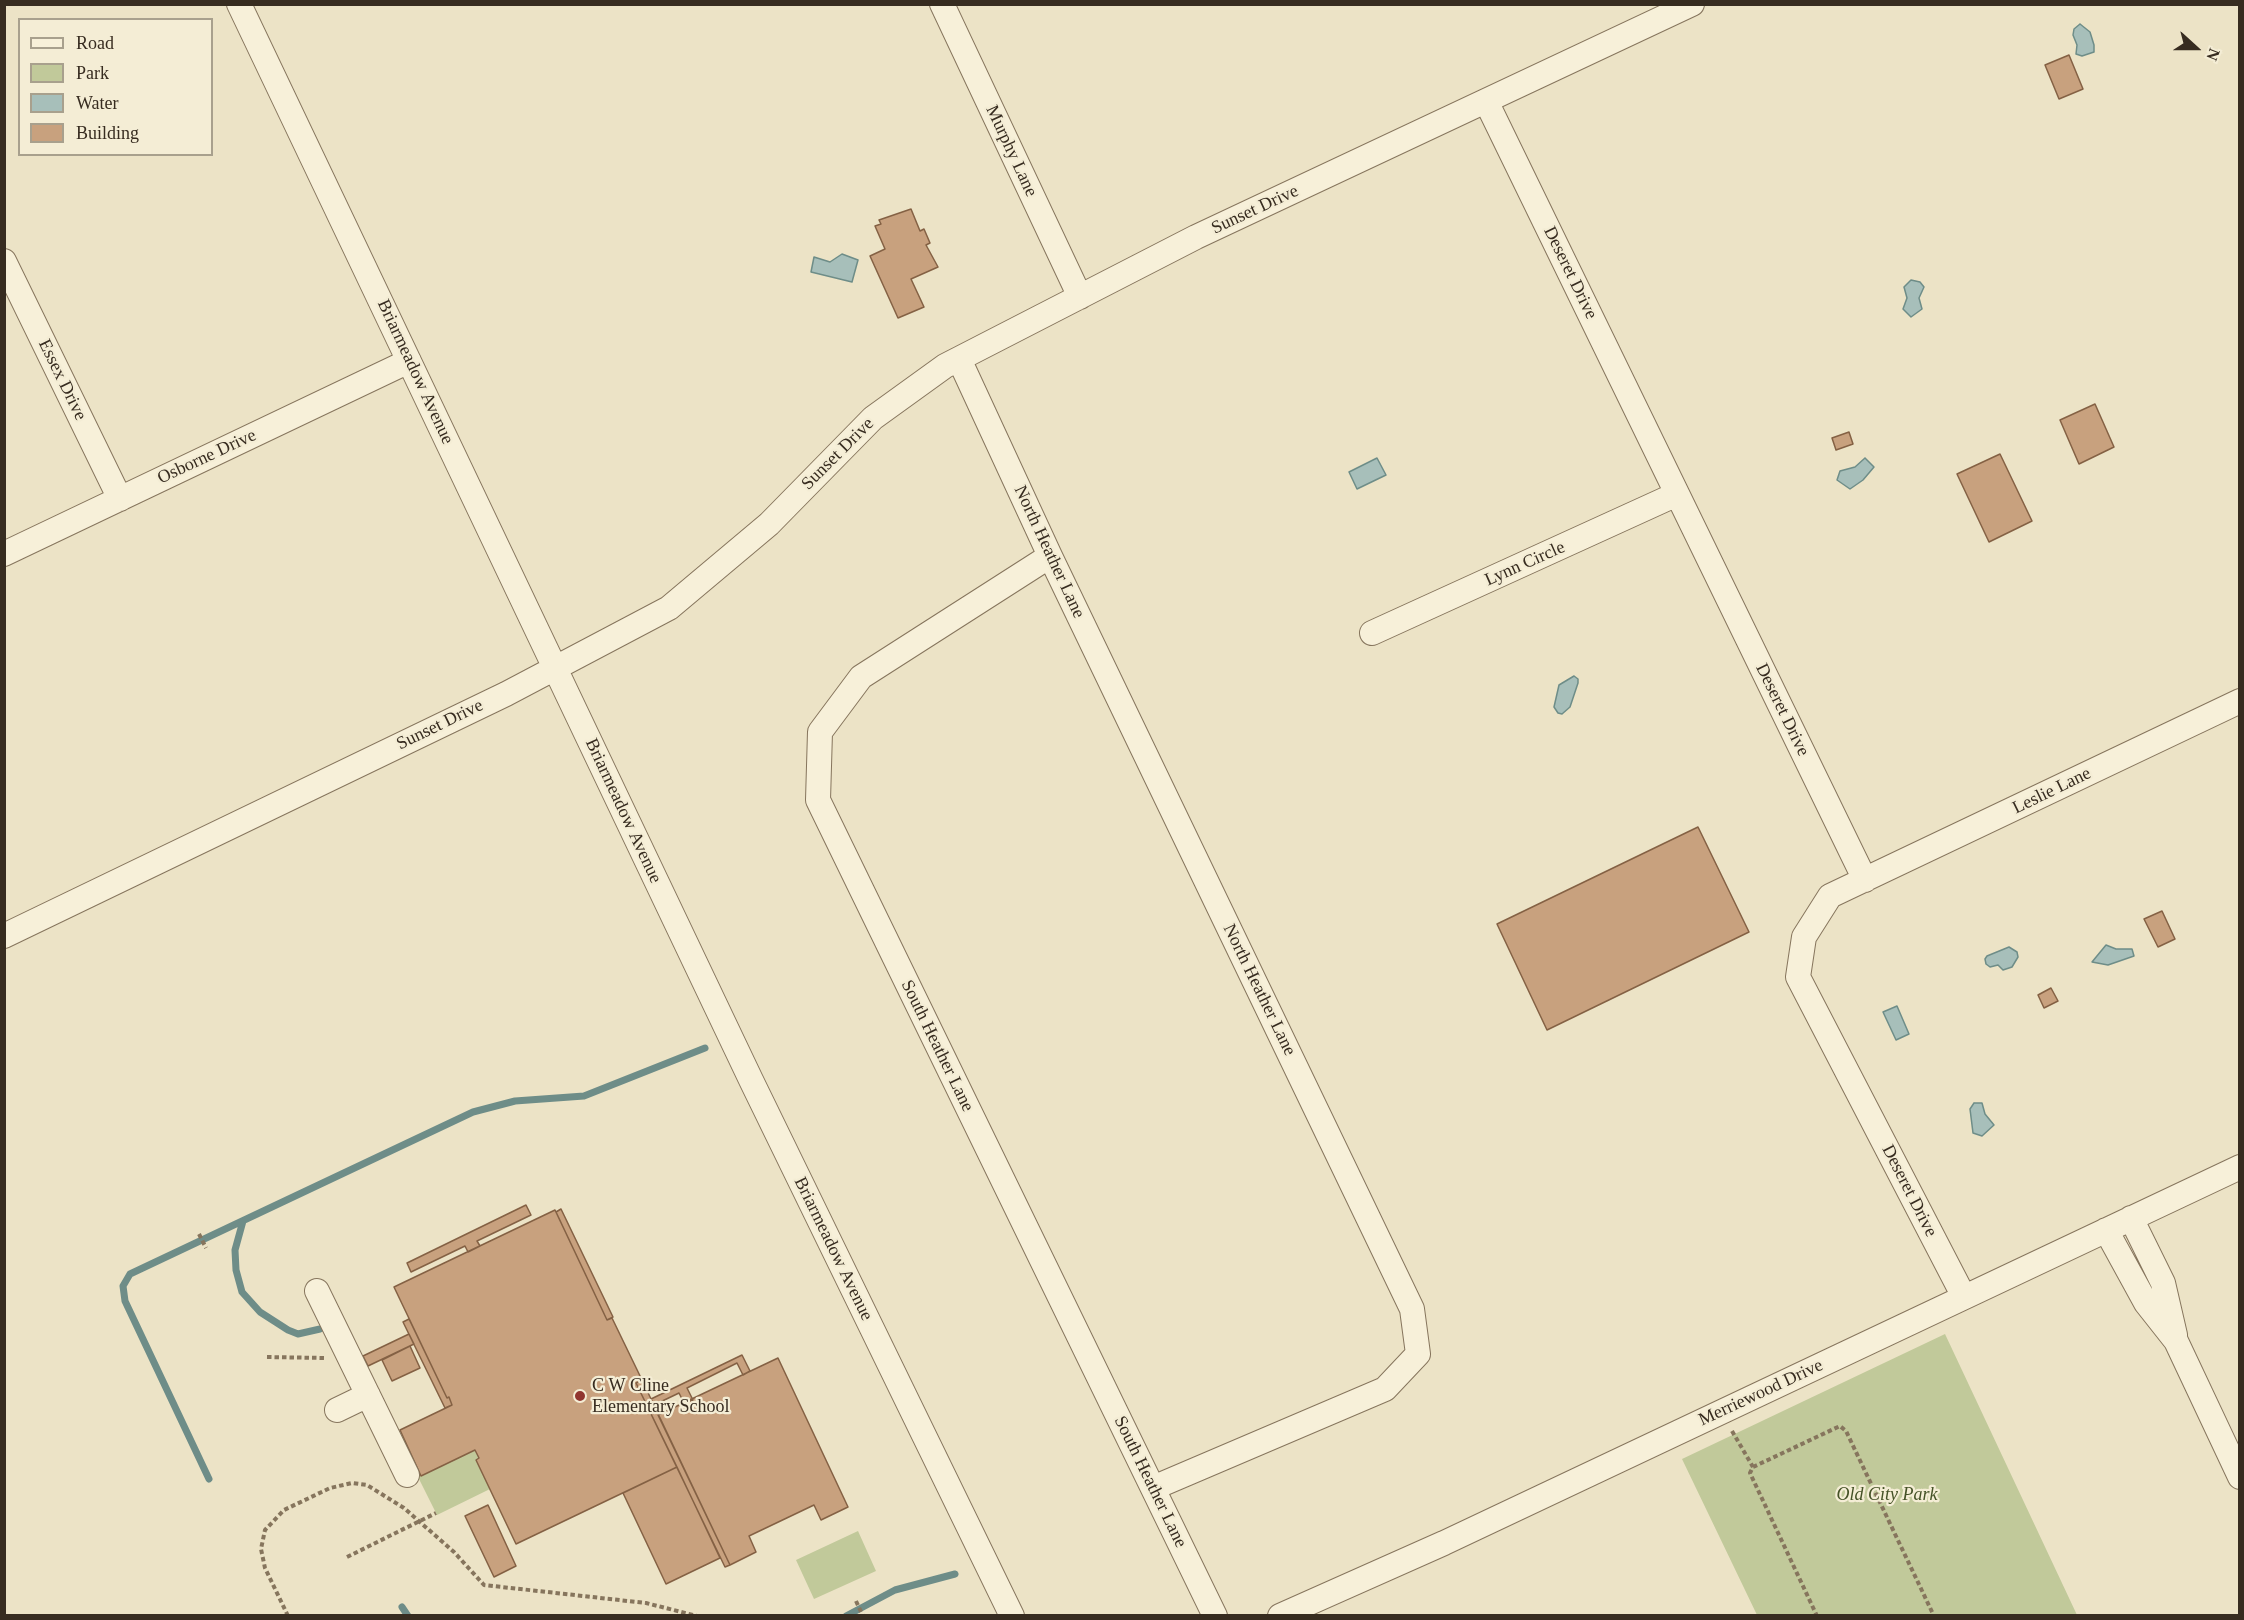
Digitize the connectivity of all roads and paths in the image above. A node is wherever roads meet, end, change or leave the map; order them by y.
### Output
1 (239, 4) edge
2 (942, 4) edge
3 (1692, 4) edge
4 (1664, 10) edge
5 (1486, 101) junction
6 (4, 261) edge
7 (1080, 297) junction
8 (959, 359) junction
9 (409, 361) junction
10 (1677, 494) junction
11 (120, 499) junction
12 (4, 554) edge
13 (1050, 556) junction
14 (1372, 633) dead end
15 (555, 668) junction
16 (2240, 701) edge
17 (1865, 880) junction
18 (4, 936) edge
19 (2240, 1167) edge
20 (2132, 1218) junction
21 (2106, 1230) junction
22 (200, 1234) dead end
23 (206, 1248) dead end
24 (317, 1291) dead end
25 (1964, 1297) junction
26 (2176, 1341) junction
27 (345, 1348) junction
28 (267, 1357) dead end
29 (368, 1395) junction
30 (337, 1410) dead end
31 (1721, 1412) junction
32 (1753, 1467) junction
33 (407, 1475) dead end
34 (2240, 1477) edge
35 (1153, 1488) junction
36 (436, 1513) dead end
37 (419, 1521) junction
38 (347, 1557) dead end
39 (856, 1601) dead end
40 (288, 1616) edge
41 (697, 1616) edge
42 (863, 1616) edge
43 (1012, 1616) edge
44 (1215, 1616) edge
45 (1280, 1616) edge
46 (1817, 1616) edge
47 (1934, 1616) edge

1 - 9 street, Briarmeadow Avenue
2 - 7 street, Murphy Lane
3 - 4 street, Sunset Drive
4 - 5 street, Sunset Drive
5 - 7 street, Sunset Drive
5 - 10 street, Deseret Drive
6 - 11 street, Essex Drive
7 - 8 street, Sunset Drive
8 - 13 street, North Heather Lane
8 - 15 street, Sunset Drive
9 - 11 street, Osborne Drive
9 - 15 street, Briarmeadow Avenue
10 - 14 street, Lynn Circle
10 - 17 street, Deseret Drive
11 - 12 street, Osborne Drive
13 - 35 street, South Heather Lane
13 - 35 street, North Heather Lane
15 - 18 street, Sunset Drive
15 - 43 street, Briarmeadow Avenue
16 - 17 street, Leslie Lane
17 - 25 street, Deseret Drive
19 - 20 street, Merriewood Drive
20 - 21 street, Merriewood Drive
20 - 26 street
21 - 25 street, Merriewood Drive
21 - 26 street
22 - 23 path
24 - 27 street
25 - 31 street, Merriewood Drive
26 - 34 street
27 - 28 path
27 - 29 street
29 - 30 street
29 - 33 street
31 - 32 path
31 - 45 street, Merriewood Drive
32 - 46 path
32 - 47 path
35 - 44 street, South Heather Lane
36 - 37 path
37 - 38 path
37 - 40 path
37 - 41 path
39 - 42 path

